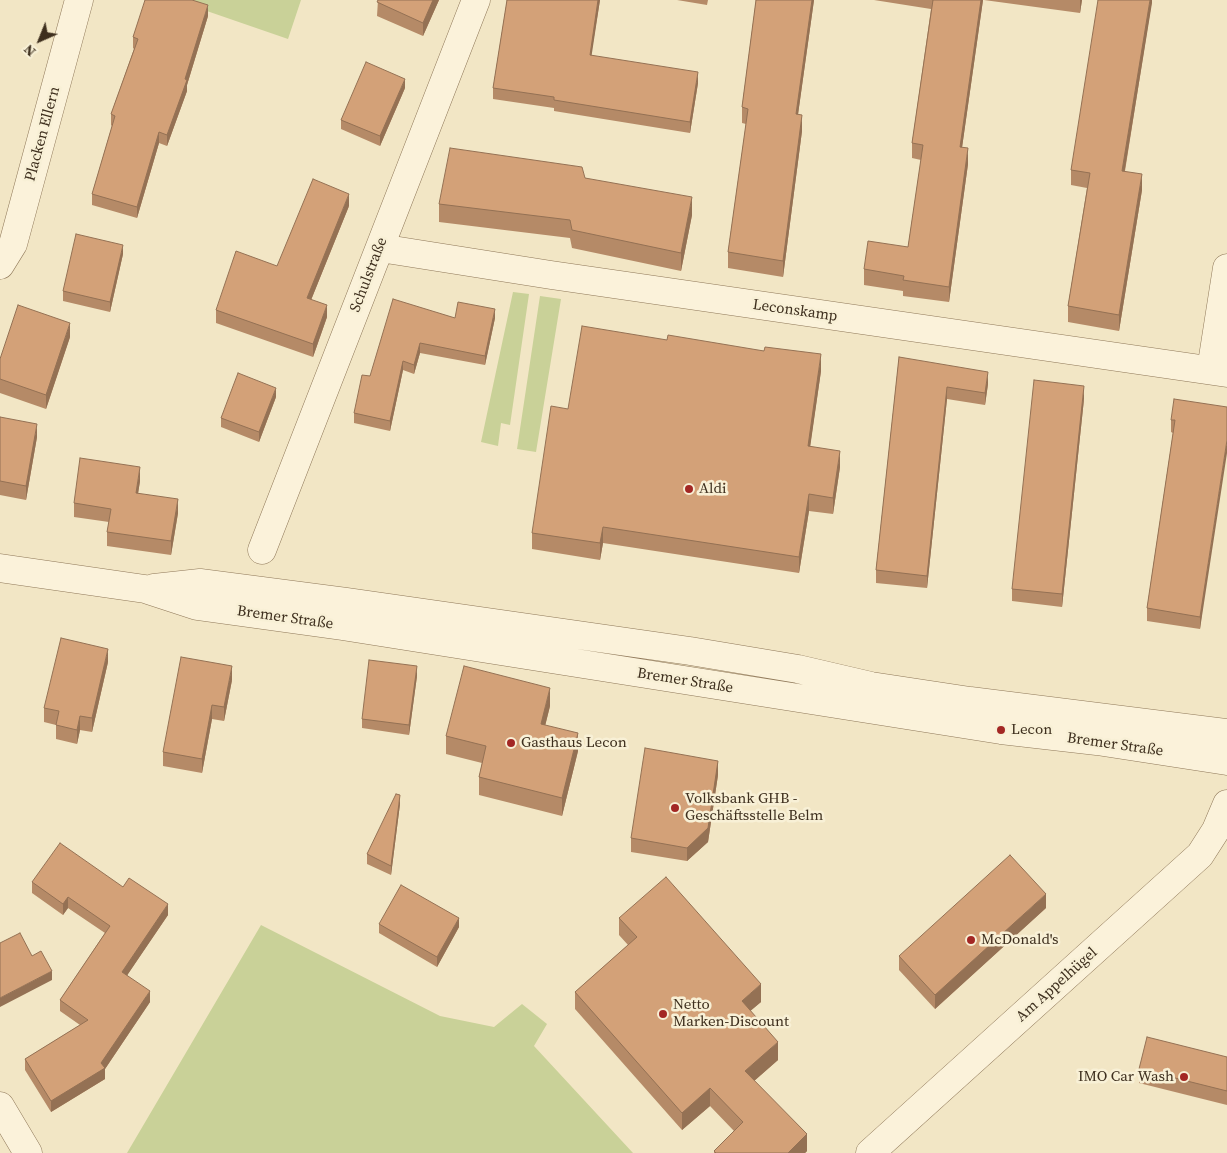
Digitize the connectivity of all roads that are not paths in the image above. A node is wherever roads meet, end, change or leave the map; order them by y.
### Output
1 (79, 0) edge
2 (476, 0) edge
3 (380, 248) junction
4 (0, 265) edge
5 (1227, 268) edge
6 (1219, 372) edge
7 (262, 550) dead end
8 (0, 568) edge
9 (146, 589) junction
10 (1227, 733) edge
11 (1227, 761) edge
12 (1227, 804) edge
13 (0, 1106) edge
14 (28, 1153) edge
15 (870, 1153) edge

1 - 4 street, Placken Ellern
2 - 3 street, Schulstraße
3 - 6 street, Leconskamp
3 - 7 street, Schulstraße
5 - 6 street, Leconskamp
8 - 9 street, Bremer Straße
9 - 10 street, Bremer Straße
9 - 11 street, Bremer Straße
12 - 15 street, Am Appelhügel
13 - 14 street

